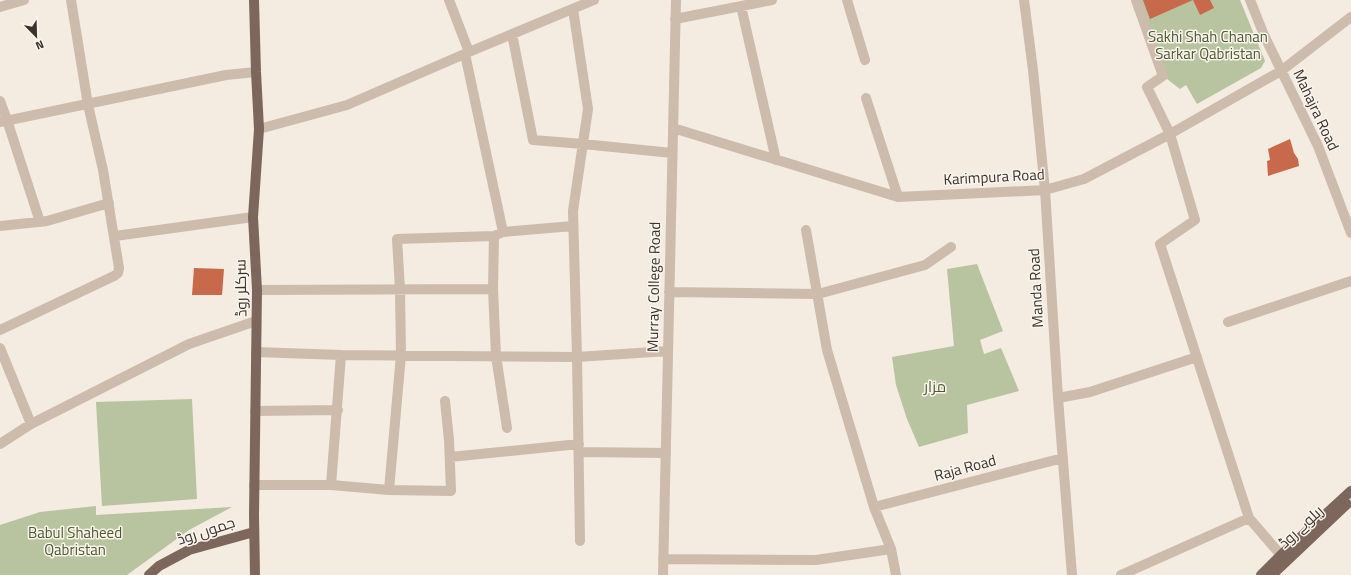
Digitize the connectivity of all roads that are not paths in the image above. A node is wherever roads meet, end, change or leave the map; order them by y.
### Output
1 (24, 0) edge
2 (70, 0) edge
3 (254, 0) edge
4 (449, 0) edge
5 (594, 0) edge
6 (676, 0) edge
7 (772, 0) edge
8 (847, 0) edge
9 (1024, 0) edge
10 (1136, 0) edge
11 (1250, 0) edge
12 (742, 6) junction
13 (0, 7) edge
14 (573, 9) junction
15 (1351, 17) edge
16 (675, 19) junction
17 (512, 34) junction
18 (467, 53) junction
19 (865, 60) dead end
20 (1282, 71) junction
21 (256, 72) junction
22 (866, 98) dead end
23 (0, 101) edge
24 (88, 105) junction
25 (4, 121) edge
26 (673, 128) junction
27 (259, 129) junction
28 (1170, 134) junction
29 (583, 144) junction
30 (672, 153) junction
31 (776, 160) junction
32 (1045, 190) junction
33 (898, 197) junction
34 (109, 203) junction
35 (253, 217) junction
36 (40, 222) junction
37 (0, 226) edge
38 (573, 226) junction
39 (806, 230) dead end
40 (1351, 233) edge
41 (498, 234) junction
42 (115, 236) junction
43 (951, 247) dead end
44 (1351, 281) edge
45 (400, 289) junction
46 (493, 289) junction
47 (257, 290) junction
48 (669, 292) junction
49 (818, 294) junction
50 (256, 320) junction
51 (1228, 322) dead end
52 (0, 330) edge
53 (0, 348) edge
54 (668, 351) junction
55 (256, 352) junction
56 (341, 355) junction
57 (401, 355) junction
58 (496, 356) junction
59 (578, 357) junction
60 (1197, 357) junction
61 (1058, 398) junction
62 (444, 401) dead end
63 (338, 410) junction
64 (255, 411) junction
65 (31, 424) junction
66 (506, 428) dead end
67 (0, 444) edge
68 (579, 448) junction
69 (666, 453) junction
70 (450, 457) junction
71 (1063, 458) junction
72 (254, 485) junction
73 (331, 485) junction
74 (388, 490) junction
75 (1351, 491) edge
76 (1351, 500) edge
77 (874, 508) junction
78 (1249, 518) junction
79 (254, 532) junction
80 (580, 541) dead end
81 (891, 548) junction
82 (1284, 558) junction
83 (663, 559) junction
84 (149, 575) edge
85 (255, 575) edge
86 (663, 575) edge
87 (896, 575) edge
88 (1072, 575) edge
89 (1120, 575) edge
90 (1261, 575) edge
91 (1272, 575) edge

1 - 13 street
2 - 24 street
3 - 21 main road, سرکلر روڈ
4 - 18 street
5 - 14 street
6 - 16 street, Murray College Road
7 - 12 street
8 - 19 street
9 - 32 street, Manda Road
10 - 28 street
11 - 20 street, Mahajra Road
12 - 16 street
12 - 31 street
14 - 17 street
14 - 29 street
15 - 20 street, Karimpura Road
16 - 26 street, Murray College Road
17 - 18 street
17 - 29 street
18 - 27 street
18 - 41 street
20 - 28 street, Karimpura Road
20 - 40 street, Mahajra Road
21 - 24 street
21 - 27 main road, سرکلر روڈ
22 - 33 street
23 - 25 street
24 - 25 street
24 - 34 street
25 - 36 street
26 - 30 street, Murray College Road
26 - 31 street, Karimpura Road
27 - 35 main road, سرکلر روڈ
28 - 32 street, Karimpura Road
28 - 60 street
29 - 30 street
29 - 38 street
30 - 48 street, Murray College Road
31 - 33 street, Karimpura Road
32 - 33 street, Karimpura Road
32 - 61 street, Manda Road
34 - 36 street
34 - 42 street
35 - 42 street
35 - 47 main road, سرکلر روڈ
36 - 37 street
38 - 41 street
38 - 59 street
39 - 49 street
41 - 45 street
41 - 46 street
42 - 52 street
43 - 49 street
44 - 51 street
45 - 46 street
45 - 47 street
45 - 57 street
46 - 58 street
47 - 50 main road, سرکلر روڈ
48 - 49 street
48 - 54 street, Murray College Road
49 - 77 street
50 - 55 main road, سرکلر روڈ
50 - 65 street
53 - 65 street
54 - 59 street
54 - 69 street, Murray College Road
55 - 56 street
55 - 64 main road, سرکلر روڈ
56 - 57 street
56 - 63 street
57 - 58 street
57 - 74 street
58 - 59 street
58 - 66 street
59 - 68 street
60 - 61 street
60 - 78 street
61 - 71 street, Manda Road
62 - 70 street
63 - 64 street
63 - 73 street
64 - 72 main road, سرکلر روڈ
65 - 67 street
68 - 69 street
68 - 70 street
68 - 80 street
69 - 83 street, Murray College Road
70 - 74 street
71 - 77 street, Raja Road
71 - 88 street, Manda Road
72 - 73 street
72 - 79 main road, سرکلر روڈ
73 - 74 street
75 - 82 main road
76 - 82 main road, ریلوے روڈ
77 - 81 street
78 - 82 street
78 - 89 street
79 - 84 main road, جموں روڈ
79 - 85 main road, سرکلر روڈ
81 - 83 street
81 - 87 street
82 - 90 main road
82 - 91 main road, ریلوے روڈ
83 - 86 street, Murray College Road

